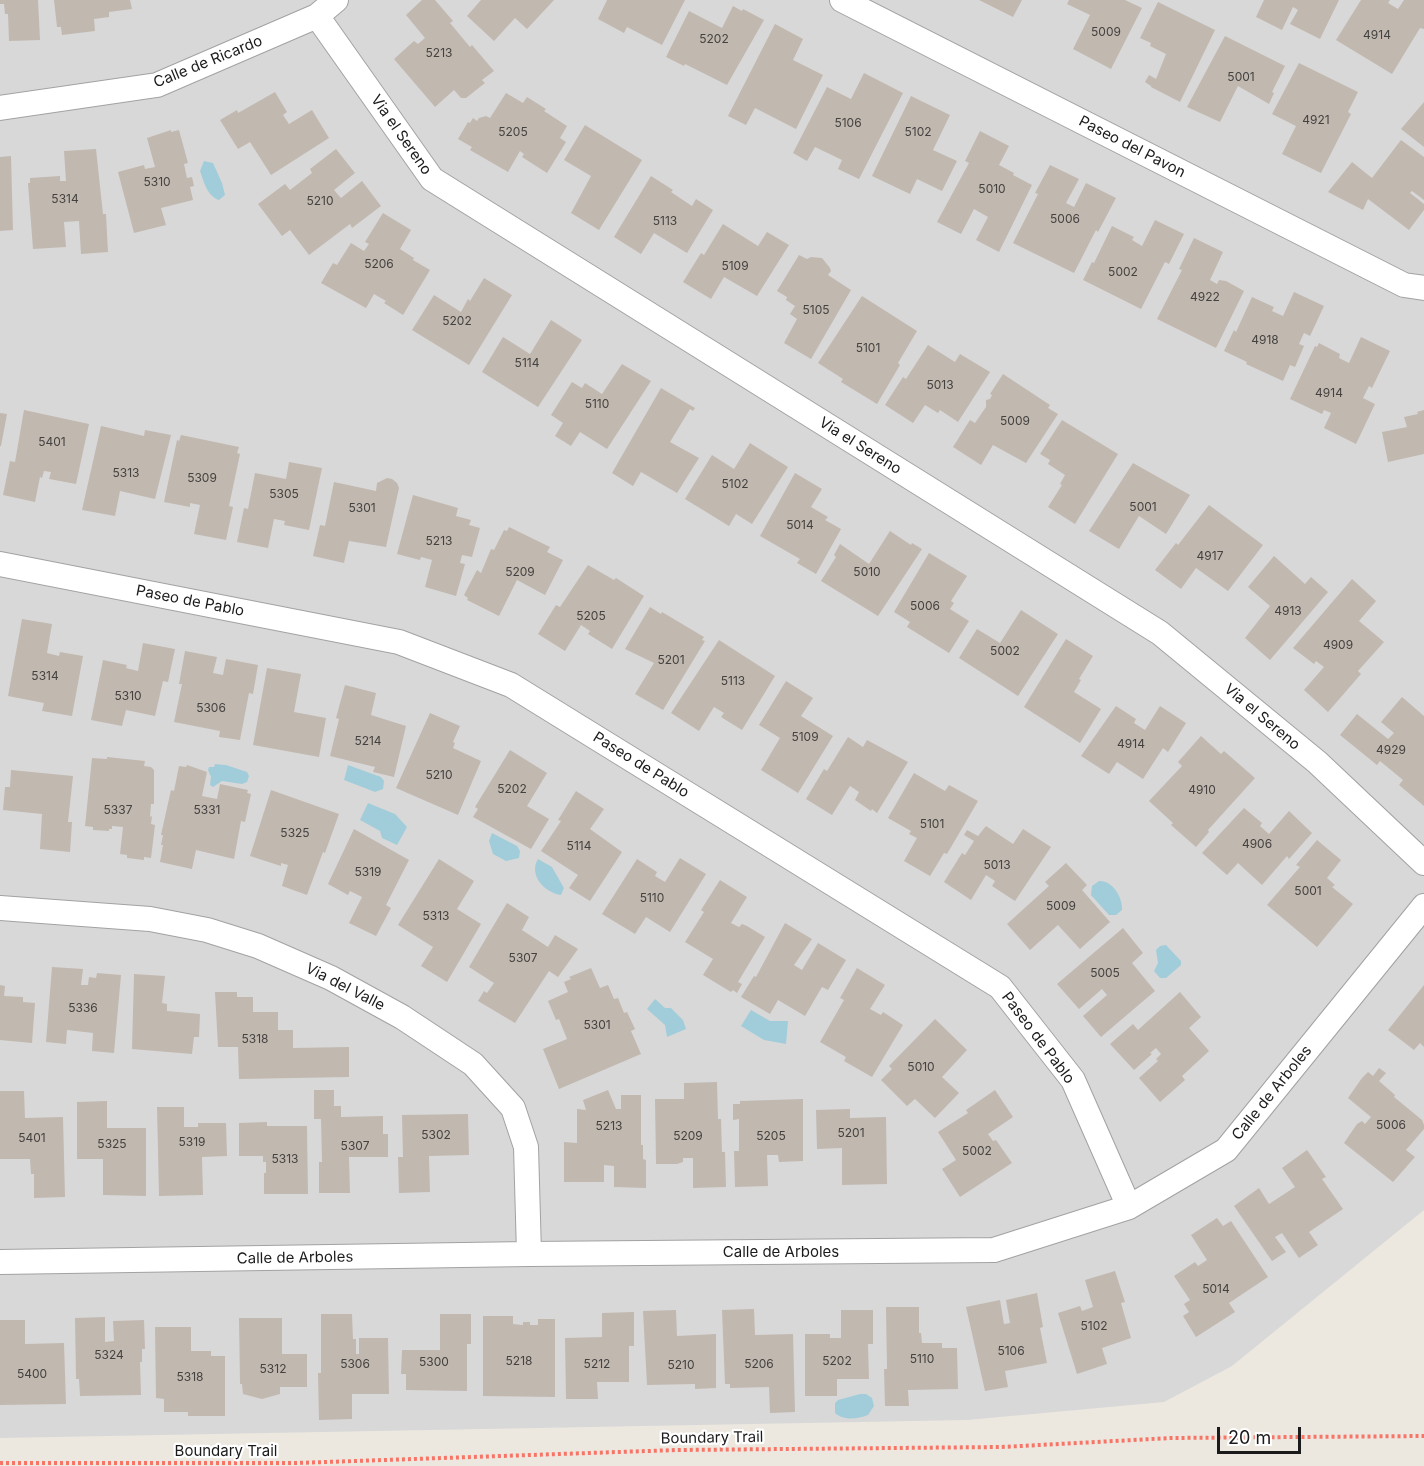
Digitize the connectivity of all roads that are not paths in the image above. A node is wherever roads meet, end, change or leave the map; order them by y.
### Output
1 (336, 0) edge
2 (842, 0) edge
3 (317, 16) junction
4 (0, 108) edge
5 (1424, 288) edge
6 (0, 564) edge
7 (1424, 863) edge
8 (1424, 906) edge
9 (0, 908) edge
10 (1129, 1207) junction
11 (529, 1254) junction
12 (0, 1262) edge

1 - 3 street, Calle de Ricardo
2 - 5 street, Paseo del Pavon
3 - 4 street, Calle de Ricardo
3 - 7 street, Via el Sereno
6 - 10 street, Paseo de Pablo
8 - 10 street, Calle de Arboles
9 - 11 street, Via del Valle
10 - 11 street, Calle de Arboles
11 - 12 street, Calle de Arboles

